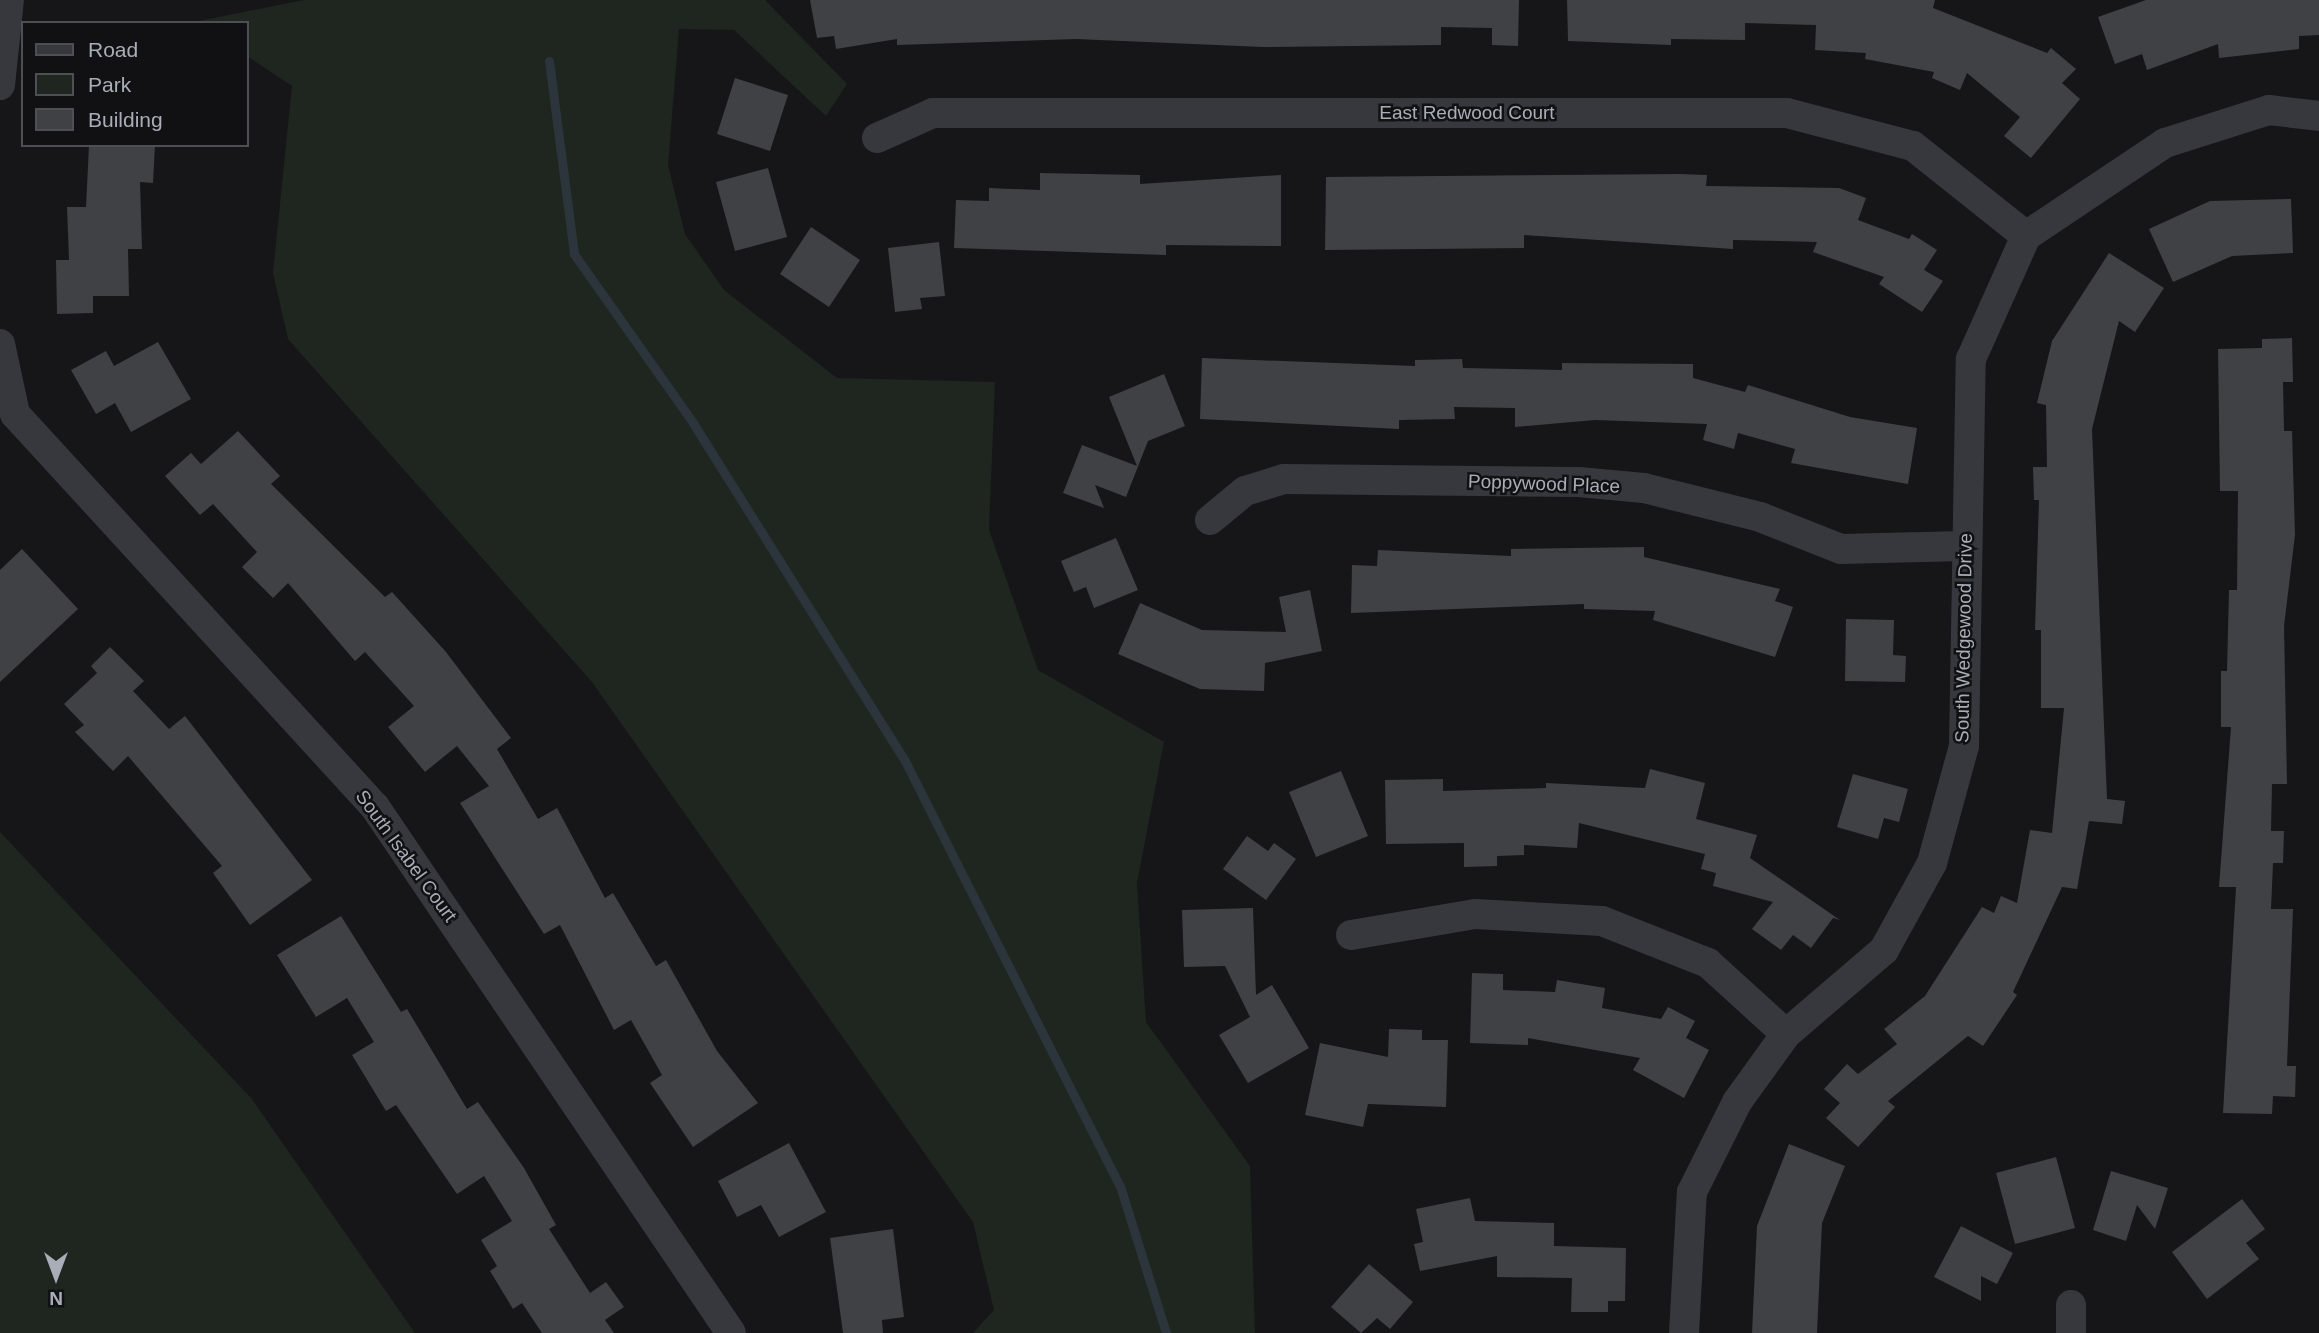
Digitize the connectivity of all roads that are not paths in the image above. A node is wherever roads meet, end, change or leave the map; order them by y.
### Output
1 (9, 0) edge
2 (0, 85) edge
3 (2319, 116) edge
4 (877, 138) dead end
5 (2026, 236) junction
6 (0, 344) edge
7 (1210, 520) dead end
8 (1964, 546) junction
9 (1351, 935) dead end
10 (1786, 1034) junction
11 (731, 1333) edge
12 (1684, 1333) edge

1 - 2 street
3 - 5 street
4 - 5 street, East Redwood Court
5 - 8 street, South Wedgewood Drive
6 - 11 street, South Isabel Court
7 - 8 street, Poppywood Place
8 - 10 street, South Wedgewood Drive
9 - 10 street
10 - 12 street, South Wedgewood Drive

